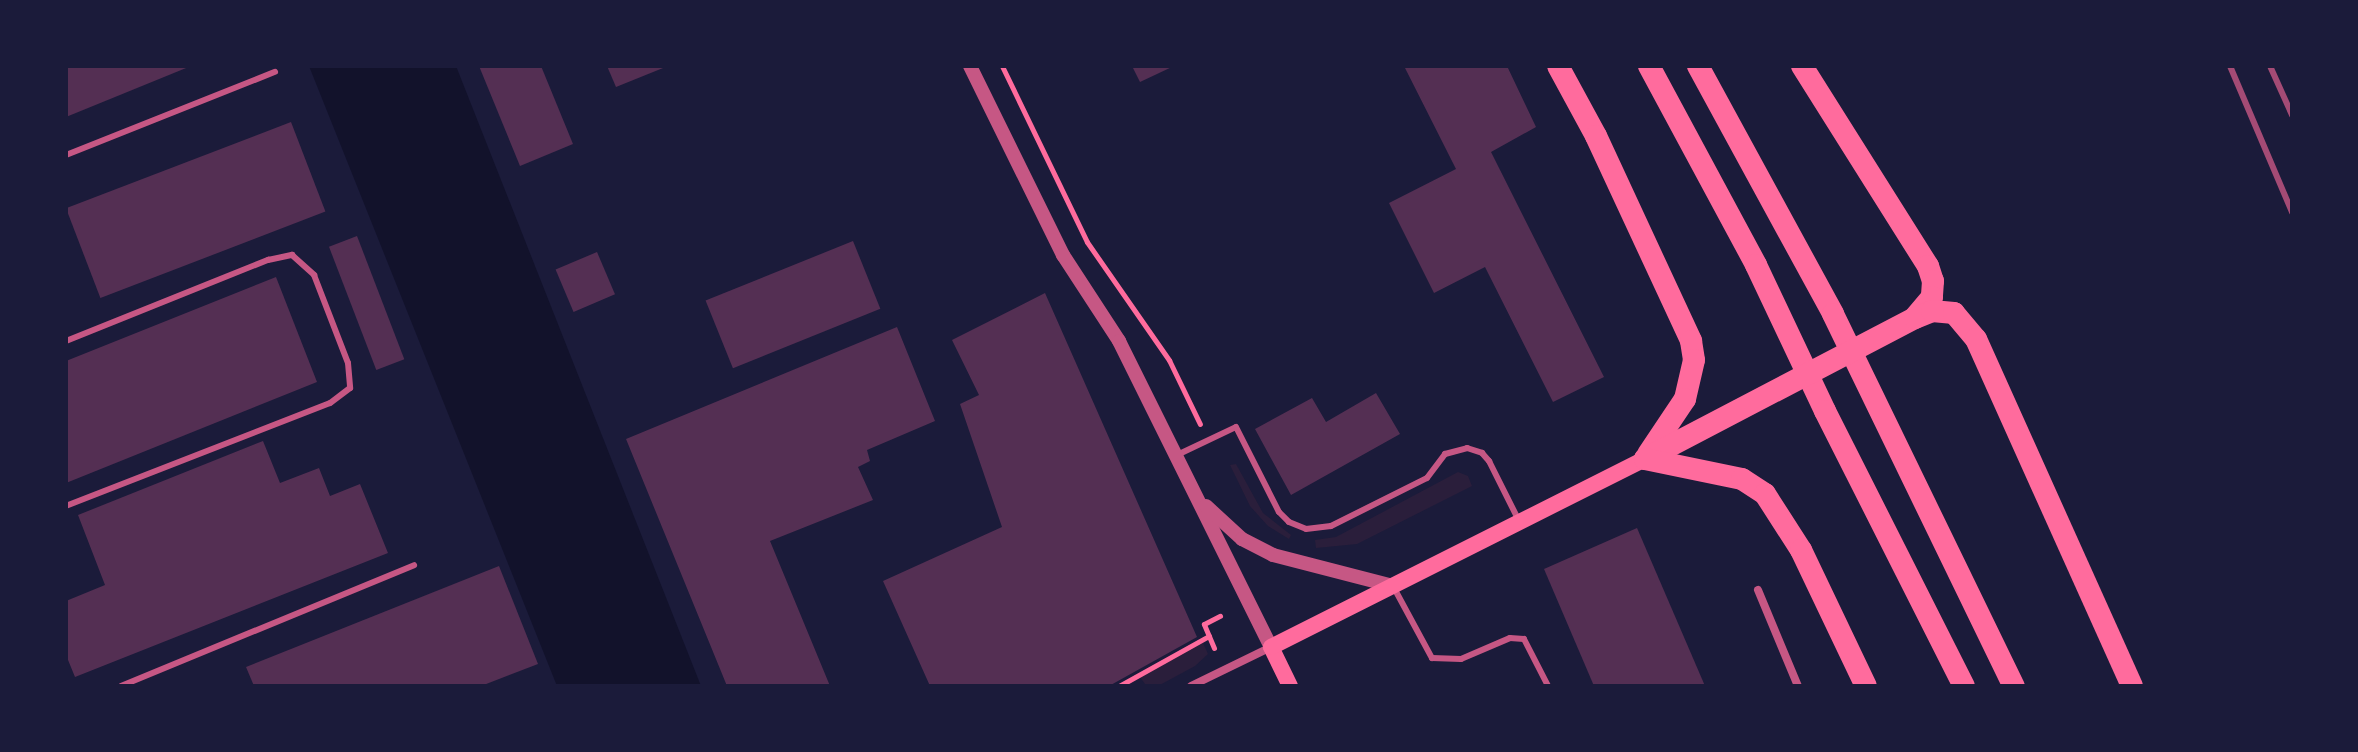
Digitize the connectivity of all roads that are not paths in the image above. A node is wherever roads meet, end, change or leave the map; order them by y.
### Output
1 (970, 66) edge
2 (1558, 66) edge
3 (1649, 66) edge
4 (1698, 66) edge
5 (1802, 66) edge
6 (275, 72) dead end
7 (66, 155) edge
8 (1915, 318) junction
9 (66, 341) edge
10 (1177, 455) junction
11 (1645, 459) junction
12 (1198, 498) junction
13 (66, 506) edge
14 (1520, 522) junction
15 (414, 565) dead end
16 (1393, 586) junction
17 (1758, 590) dead end
18 (1271, 647) junction
19 (121, 686) edge
20 (1191, 686) edge
21 (1290, 686) edge
22 (1548, 686) edge
23 (1798, 686) edge
24 (1866, 686) edge
25 (1964, 686) edge
26 (2014, 686) edge
27 (2132, 686) edge

1 - 10 street
2 - 11 highway
3 - 25 highway
4 - 26 highway
5 - 8 highway
6 - 7 lane
8 - 11 highway
8 - 27 highway
9 - 13 lane
10 - 12 street
10 - 14 lane
11 - 14 main road
11 - 24 highway
12 - 16 street
12 - 18 street
14 - 16 main road
15 - 19 lane
16 - 18 main road
16 - 22 lane
17 - 23 street
18 - 20 street
18 - 21 main road

